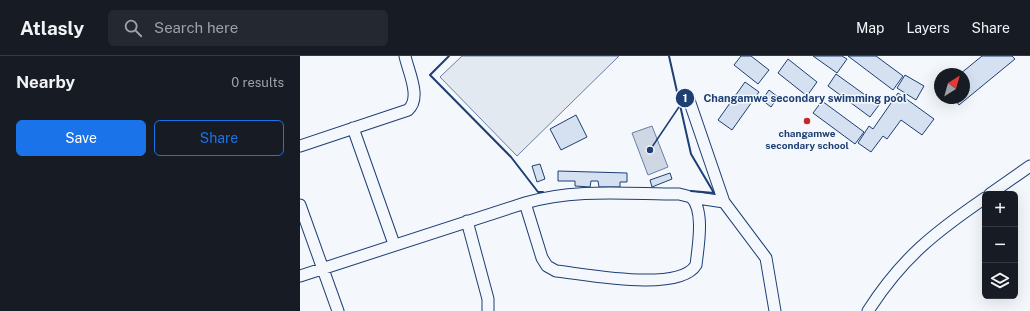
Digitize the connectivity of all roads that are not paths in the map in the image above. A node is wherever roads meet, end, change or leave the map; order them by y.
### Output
1 (404, 56) edge
2 (688, 97) dead end
3 (353, 128) junction
4 (300, 146) edge
5 (1030, 166) edge
6 (994, 191) edge
7 (691, 197) junction
8 (982, 200) edge
9 (525, 202) junction
10 (724, 202) junction
11 (300, 205) edge
12 (467, 221) junction
13 (394, 244) junction
14 (324, 269) junction
15 (300, 276) edge
16 (338, 311) edge
17 (488, 311) edge
18 (775, 311) edge
19 (868, 311) edge

1 - 3 street
2 - 10 street
3 - 4 street
3 - 13 street
5 - 6 street
7 - 9 street
7 - 9 street
7 - 10 street
8 - 19 street
9 - 12 street
10 - 18 street
11 - 14 street
12 - 13 street
12 - 17 street
13 - 14 street
14 - 15 street
14 - 16 street

